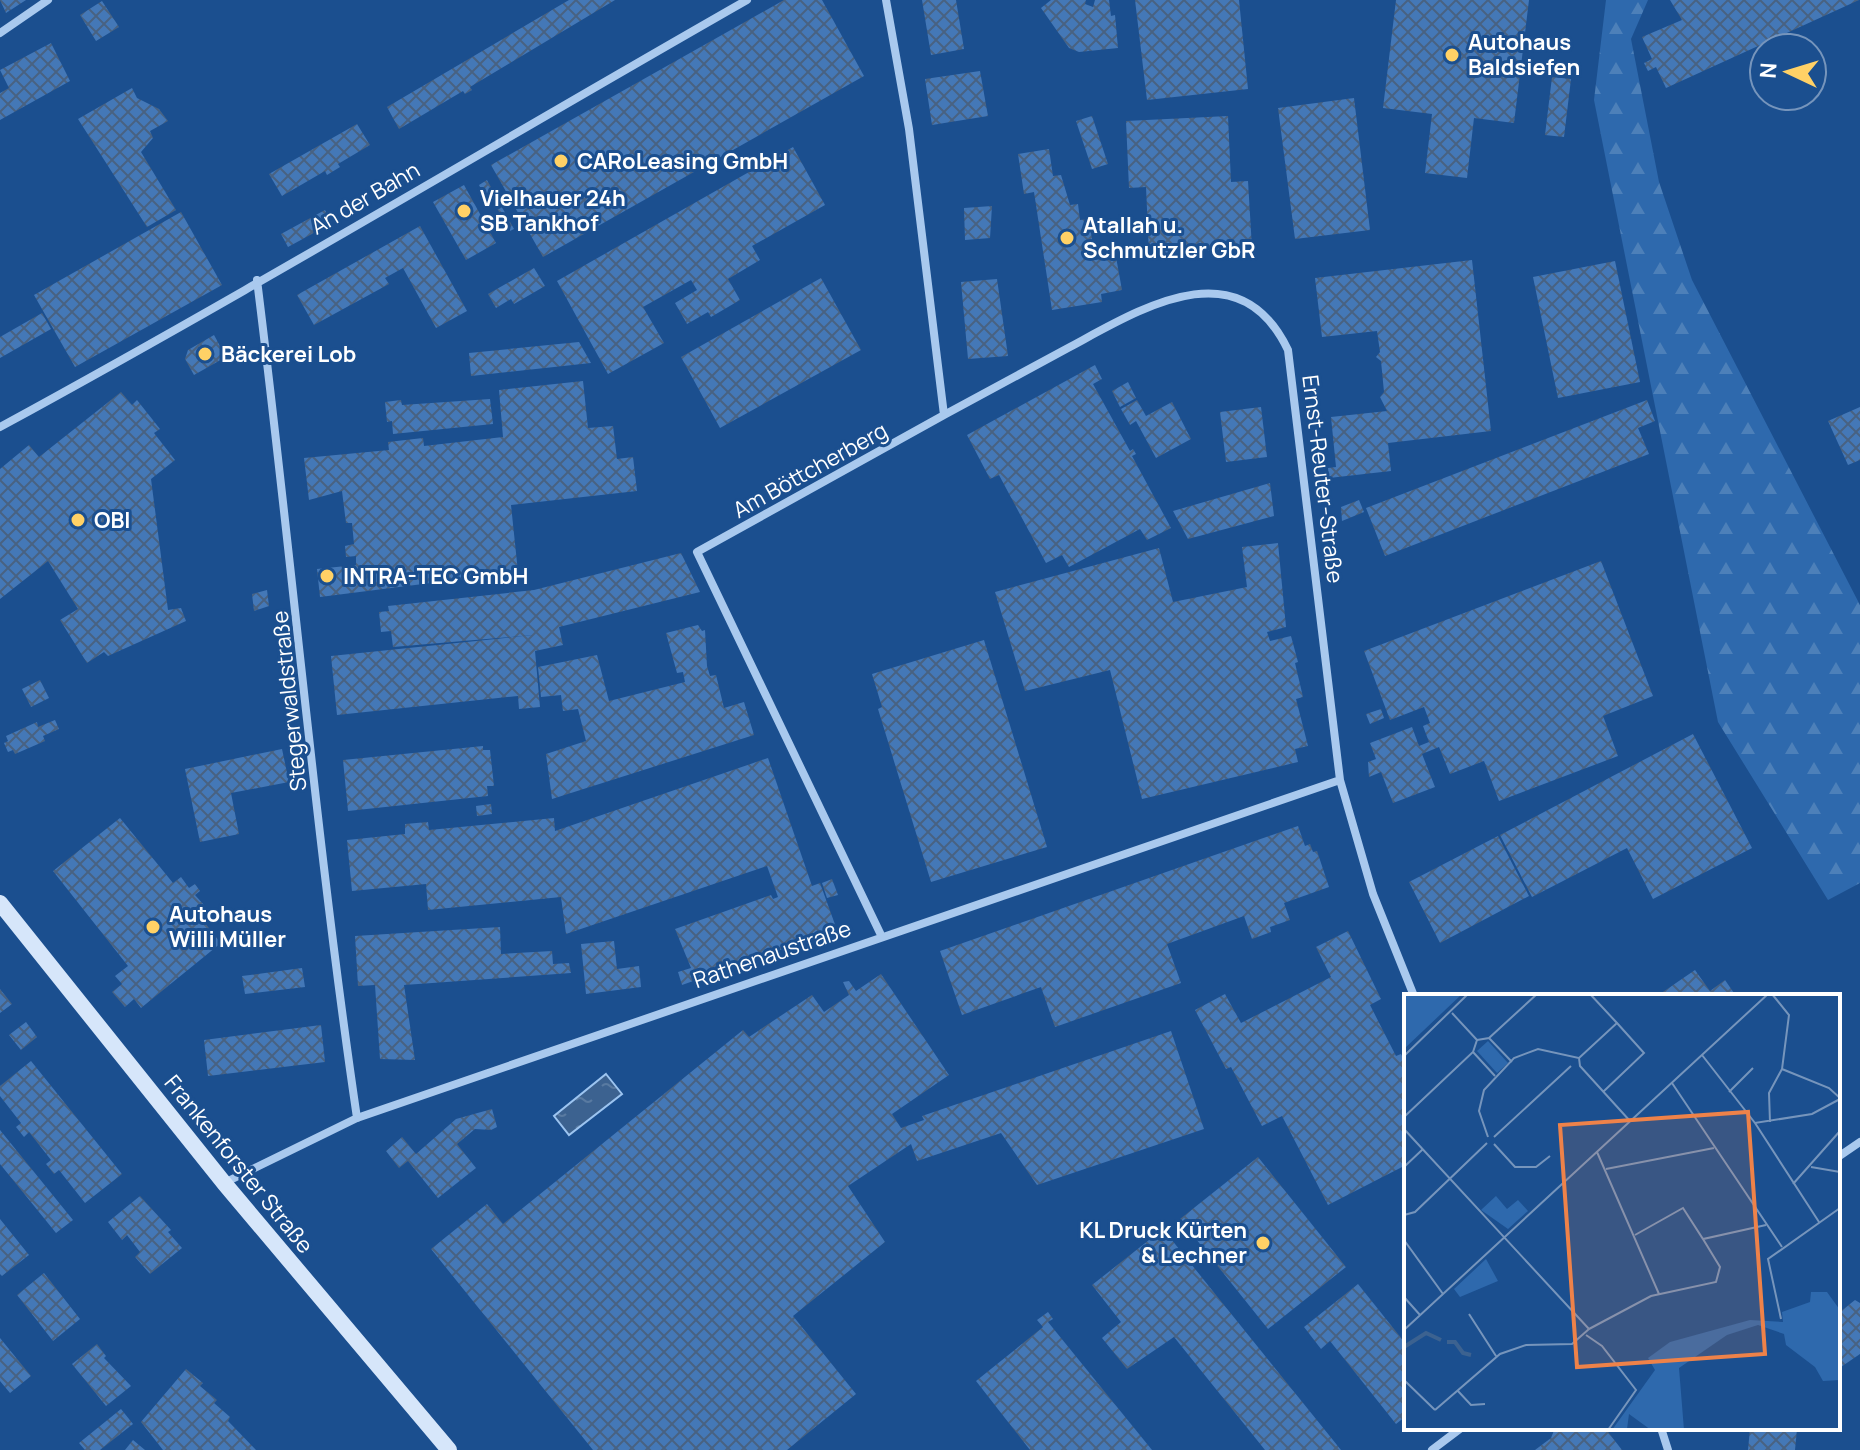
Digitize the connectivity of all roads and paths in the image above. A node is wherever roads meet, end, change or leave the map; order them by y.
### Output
1 (48, 0) edge
2 (747, 0) edge
3 (886, 0) edge
4 (0, 33) edge
5 (257, 280) junction
6 (944, 415) junction
7 (0, 427) edge
8 (1340, 780) junction
9 (1, 907) edge
10 (881, 935) junction
11 (1413, 994) edge
12 (357, 1118) junction
13 (1860, 1142) edge
14 (1840, 1156) edge
15 (224, 1183) junction
16 (1458, 1430) edge
17 (1662, 1430) edge
18 (449, 1450) edge
19 (1432, 1450) edge
20 (1668, 1450) edge

1 - 4 street
2 - 5 street, An der Bahn
3 - 6 street
5 - 7 street, An der Bahn
5 - 12 street, Stegerwaldstraße
6 - 8 street, Ernst-Reuter-Straße
6 - 10 street, Am Böttcherberg
8 - 10 street, Rathenaustraße
8 - 11 street, Ernst-Reuter-Straße
9 - 15 main road, Frankenforster Straße
10 - 12 street, Rathenaustraße
12 - 15 street, Rathenaustraße
13 - 14 street
15 - 18 main road, Frankenforster Straße
16 - 19 street
17 - 20 street

